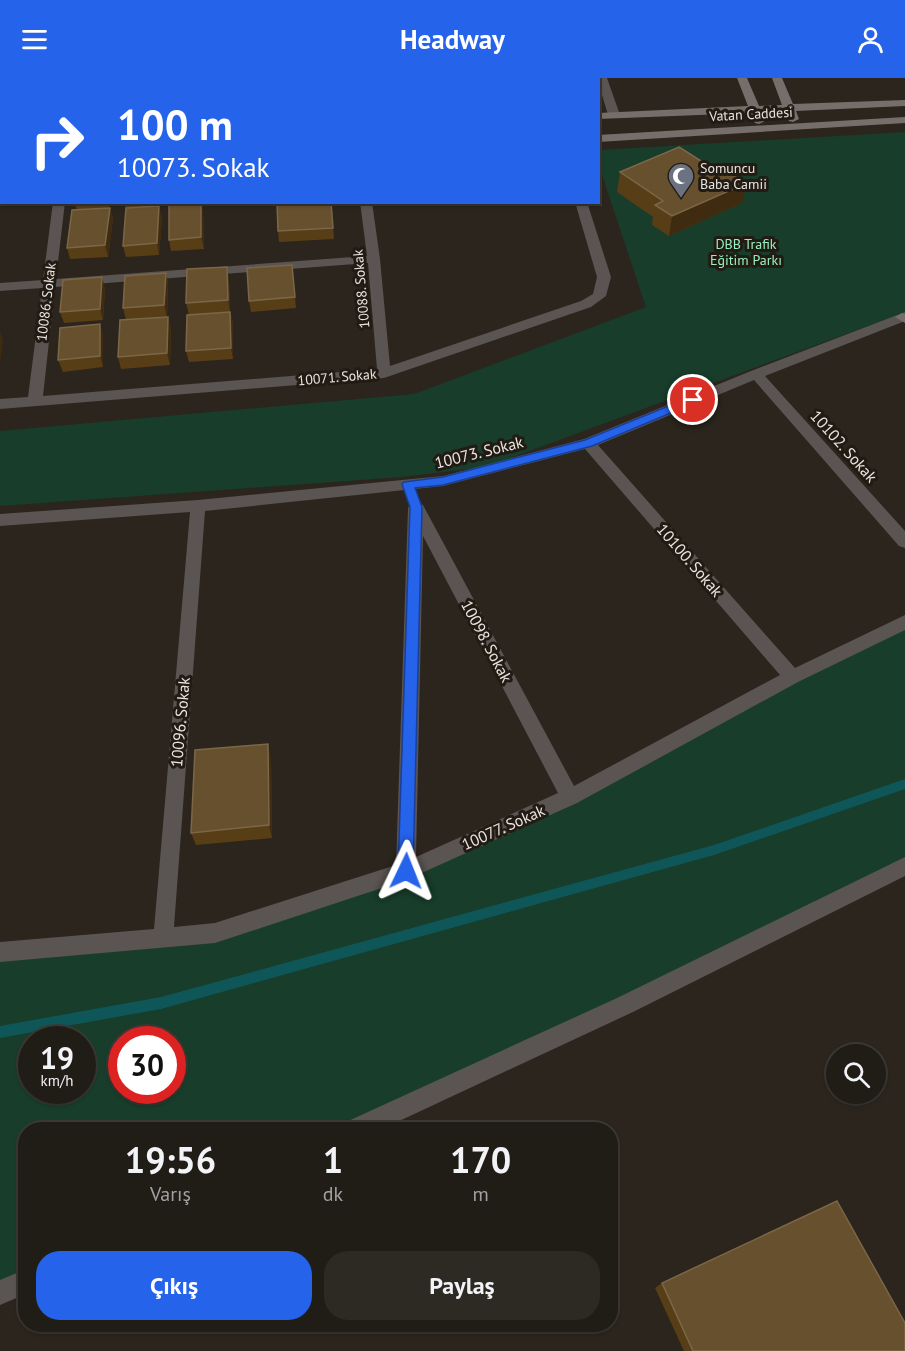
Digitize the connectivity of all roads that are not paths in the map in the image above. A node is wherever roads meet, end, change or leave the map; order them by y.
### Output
1 (603, 78) edge
2 (742, 78) edge
3 (777, 78) edge
4 (905, 103) edge
5 (790, 109) junction
6 (755, 111) junction
7 (614, 115) junction
8 (600, 116) edge
9 (905, 120) edge
10 (795, 127) junction
11 (763, 129) junction
12 (600, 139) edge
13 (59, 204) edge
14 (366, 204) edge
15 (582, 204) edge
16 (374, 259) junction
17 (48, 283) junction
18 (0, 287) edge
19 (904, 317) edge
20 (384, 373) junction
21 (756, 374) junction
22 (34, 401) junction
23 (0, 404) edge
24 (588, 443) junction
25 (408, 484) junction
26 (198, 506) junction
27 (416, 507) junction
28 (0, 520) edge
29 (905, 542) edge
30 (905, 622) edge
31 (792, 677) junction
32 (570, 796) junction
33 (905, 866) edge
34 (406, 871) junction
35 (163, 938) junction
36 (0, 952) edge
37 (371, 1122) edge
38 (18, 1285) edge
39 (0, 1293) edge

1 - 7 street
2 - 6 street
3 - 5 street
4 - 5 street, Vatan Caddesi
5 - 6 street, Vatan Caddesi
5 - 10 street
6 - 7 street, Vatan Caddesi
6 - 11 street
7 - 8 street, Vatan Caddesi
9 - 10 street, Vatan Caddesi
10 - 11 street, Vatan Caddesi
11 - 12 street, Vatan Caddesi
13 - 17 street, 10086. Sokak
14 - 16 street, 10088. Sokak
15 - 20 street, 10071. Sokak
16 - 17 street
16 - 20 street, 10088. Sokak
17 - 18 street
17 - 22 street, 10086. Sokak
19 - 21 street, 10073. Sokak
20 - 22 street, 10071. Sokak
21 - 24 street, 10073. Sokak
21 - 29 street, 10102. Sokak
22 - 23 street, 10071. Sokak
24 - 25 street, 10073. Sokak
24 - 31 street, 10100. Sokak
25 - 26 street, 10073. Sokak
25 - 27 street, 10098. Sokak
26 - 28 street, 10073. Sokak
26 - 35 street, 10096. Sokak
27 - 32 street, 10098. Sokak
27 - 34 street
30 - 31 street, 10077. Sokak
31 - 32 street, 10077. Sokak
32 - 34 street, 10077. Sokak
33 - 37 street
34 - 35 street, 10077. Sokak
35 - 36 street, 10077. Sokak
38 - 39 street

